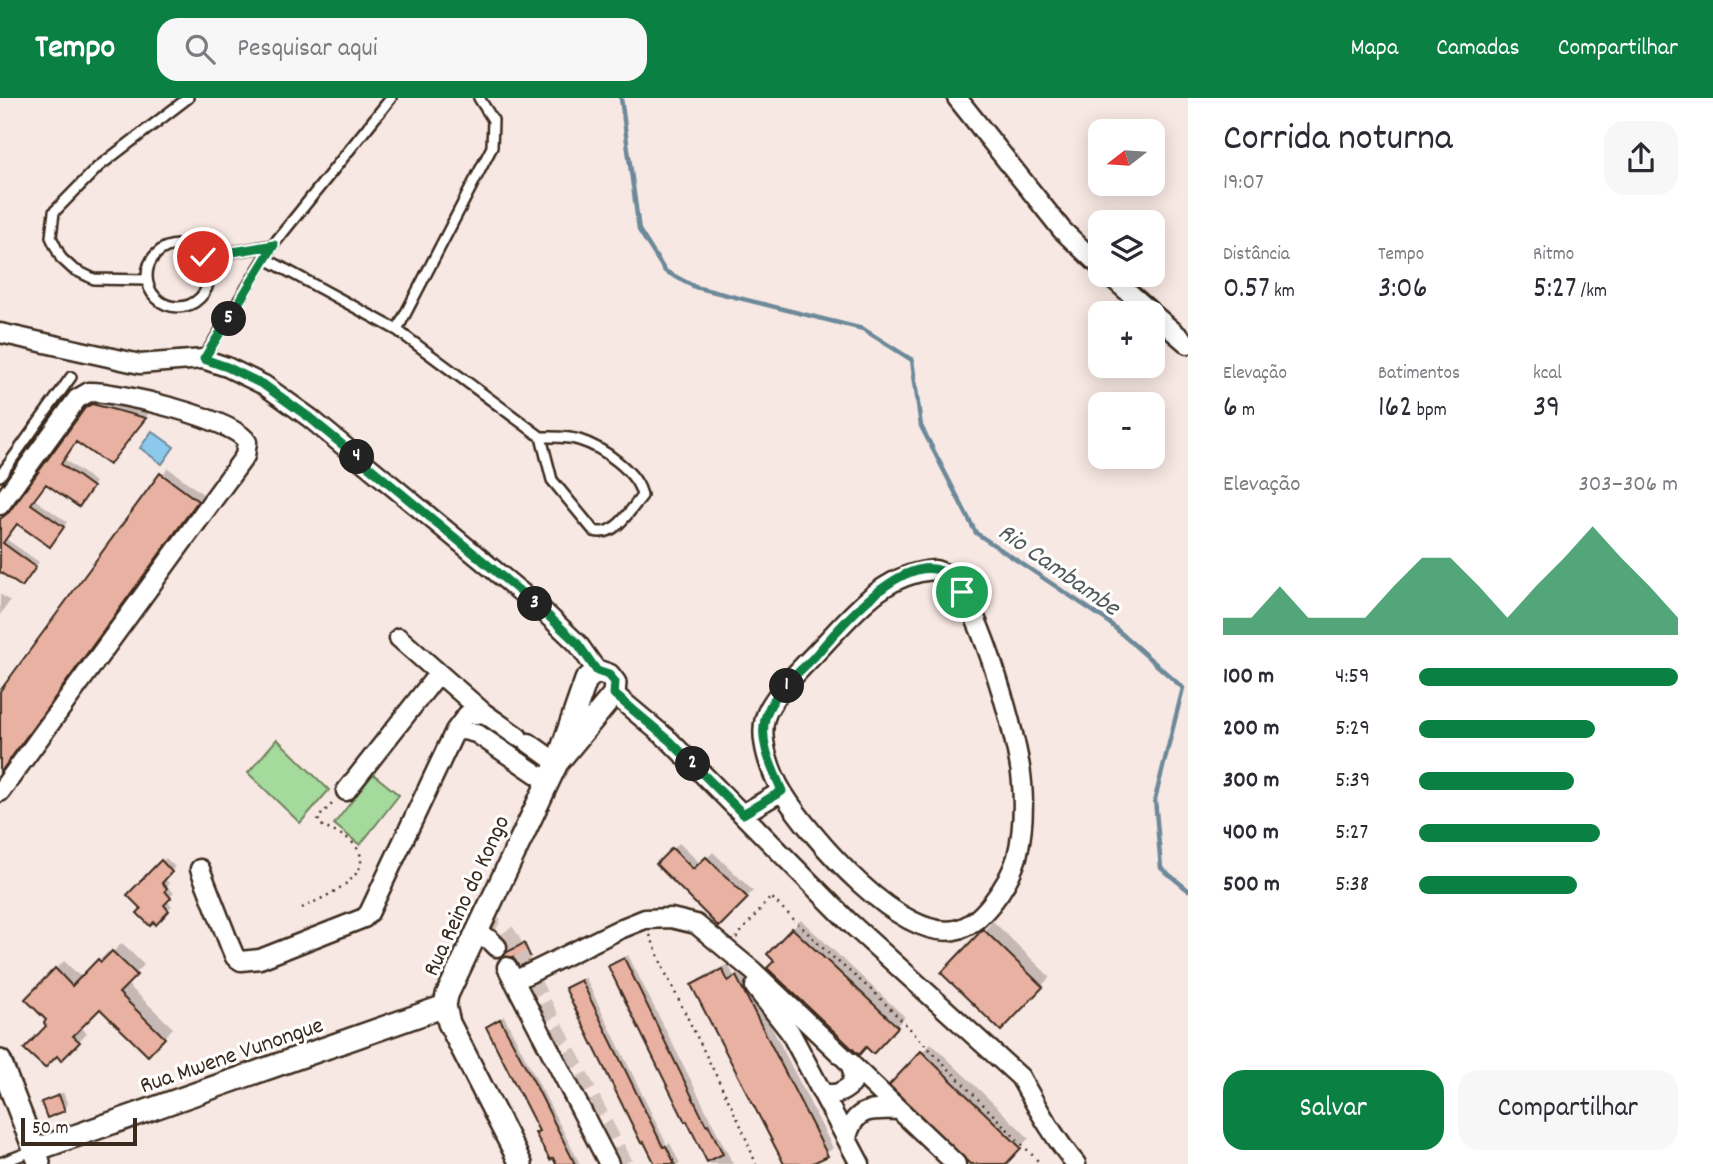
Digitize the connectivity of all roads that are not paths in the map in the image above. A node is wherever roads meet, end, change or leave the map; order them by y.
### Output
1 (188, 98) edge
2 (391, 98) edge
3 (480, 98) edge
4 (957, 98) edge
5 (274, 245) junction
6 (1088, 255) edge
7 (203, 257) junction
8 (266, 259) junction
9 (147, 280) junction
10 (1123, 287) edge
11 (1138, 301) edge
12 (1165, 324) edge
13 (397, 330) junction
14 (0, 332) edge
15 (1188, 344) edge
16 (204, 359) junction
17 (71, 377) dead end
18 (541, 437) junction
19 (0, 476) edge
20 (0, 505) edge
21 (399, 638) dead end
22 (597, 671) junction
23 (438, 674) junction
24 (614, 694) junction
25 (484, 713) junction
26 (455, 731) junction
27 (520, 738) junction
28 (503, 753) junction
29 (552, 772) junction
30 (346, 791) road end
31 (782, 791) junction
32 (0, 792) edge
33 (743, 814) junction
34 (200, 869) dead end
35 (473, 936) junction
36 (497, 947) dead end
37 (514, 980) junction
38 (445, 1006) junction
39 (0, 1060) edge
40 (850, 1062) junction
41 (822, 1093) junction
42 (899, 1110) junction
43 (847, 1138) junction
44 (37, 1157) edge
45 (0, 1163) edge
46 (521, 1164) edge
47 (609, 1164) edge
48 (860, 1164) edge
49 (956, 1164) edge
50 (1076, 1164) edge

1 - 9 lane
2 - 5 lane
3 - 13 lane
4 - 6 street
5 - 7 lane
5 - 8 lane
7 - 9 lane
7 - 9 lane
8 - 13 lane
8 - 16 lane
10 - 11 street
12 - 15 street
13 - 18 lane
14 - 16 street
16 - 22 street
17 - 19 lane
18 - 18 lane
20 - 32 street
21 - 23 street
22 - 24 street
22 - 29 street, Rua Reino do Kongo
23 - 25 street
23 - 30 street
24 - 29 street, Rua Reino do Kongo
24 - 33 street
25 - 26 street
25 - 27 street
26 - 28 street
26 - 34 street
27 - 28 street
27 - 29 street
28 - 29 street
29 - 35 street, Rua Reino do Kongo
31 - 31 street
31 - 33 street
33 - 50 street
35 - 36 street
35 - 38 street, Rua Reino do Kongo
37 - 40 street
37 - 41 street
37 - 47 street
38 - 44 street, Rua Mwene Vunongue
38 - 46 street, Rua Reino do Kongo
39 - 44 street
40 - 41 street
40 - 42 street
41 - 43 street
42 - 43 street
42 - 49 street
43 - 48 street
44 - 45 lane

